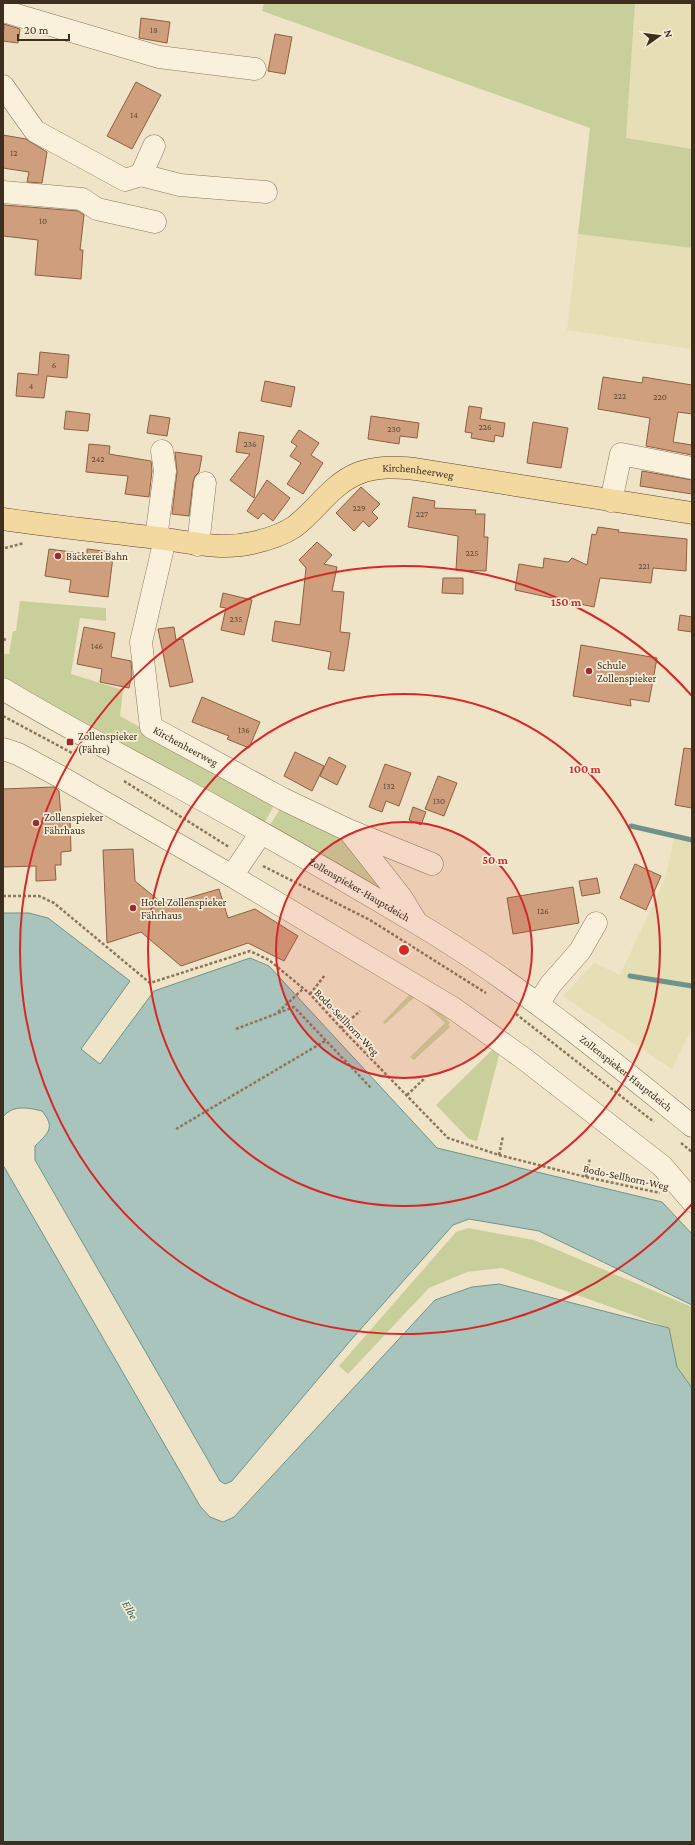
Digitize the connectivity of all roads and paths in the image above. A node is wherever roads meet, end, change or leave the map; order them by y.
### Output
1 (3, 11) edge
2 (255, 69) dead end
3 (3, 86) edge
4 (154, 146) dead end
5 (141, 175) junction
6 (3, 192) edge
7 (266, 192) dead end
8 (155, 222) dead end
9 (162, 452) dead end
10 (692, 468) edge
11 (206, 483) dead end
12 (611, 501) junction
13 (692, 513) edge
14 (3, 519) edge
15 (161, 539) junction
16 (198, 545) junction
17 (3, 689) edge
18 (3, 716) edge
19 (3, 749) edge
20 (72, 753) dead end
21 (121, 779) dead end
22 (348, 830) junction
23 (261, 833) junction
24 (245, 857) junction
25 (432, 864) dead end
26 (232, 876) junction
27 (3, 896) edge
28 (416, 922) junction
29 (596, 923) dead end
30 (325, 975) dead end
31 (303, 988) junction
32 (310, 994) junction
33 (487, 994) dead end
34 (538, 1004) junction
35 (360, 1011) dead end
36 (512, 1012) dead end
37 (276, 1014) junction
38 (340, 1028) junction
39 (236, 1029) dead end
40 (326, 1041) junction
41 (425, 1078) dead end
42 (370, 1088) dead end
43 (407, 1095) junction
44 (655, 1123) dead end
45 (176, 1129) dead end
46 (686, 1134) edge
47 (503, 1136) dead end
48 (692, 1152) edge
49 (499, 1155) junction
50 (590, 1158) dead end
51 (586, 1177) junction
52 (691, 1200) edge

1 - 2 street
3 - 5 street
4 - 5 street
5 - 7 street
6 - 8 street
9 - 15 street
10 - 12 street
11 - 16 street
12 - 13 main road, Kirchenheerweg
12 - 16 main road, Kirchenheerweg
14 - 15 main road, Kirchenheerweg
15 - 16 main road, Kirchenheerweg
15 - 22 street, Kirchenheerweg
17 - 23 street, Zollenspieker-Hauptdeich
18 - 20 path
19 - 26 street
21 - 24 path
22 - 25 street, Kirchenheerweg
22 - 28 street, Kirchenheerweg
23 - 24 street
23 - 28 street, Zollenspieker-Hauptdeich
24 - 26 street
24 - 33 path
26 - 52 street
27 - 31 path, Bodo-Sellhorn-Weg
28 - 34 street, Zollenspieker-Hauptdeich
29 - 34 street
30 - 32 path
31 - 32 path, Bodo-Sellhorn-Weg
31 - 37 path
32 - 38 path, Bodo-Sellhorn-Weg
34 - 46 street, Zollenspieker-Hauptdeich
35 - 38 path
36 - 44 path
37 - 39 path
37 - 40 path
38 - 43 path, Bodo-Sellhorn-Weg
40 - 42 path
40 - 45 path
41 - 43 path
43 - 49 path, Bodo-Sellhorn-Weg
46 - 48 path
47 - 49 path
49 - 51 path, Bodo-Sellhorn-Weg
50 - 51 path
51 - 52 path, Bodo-Sellhorn-Weg

